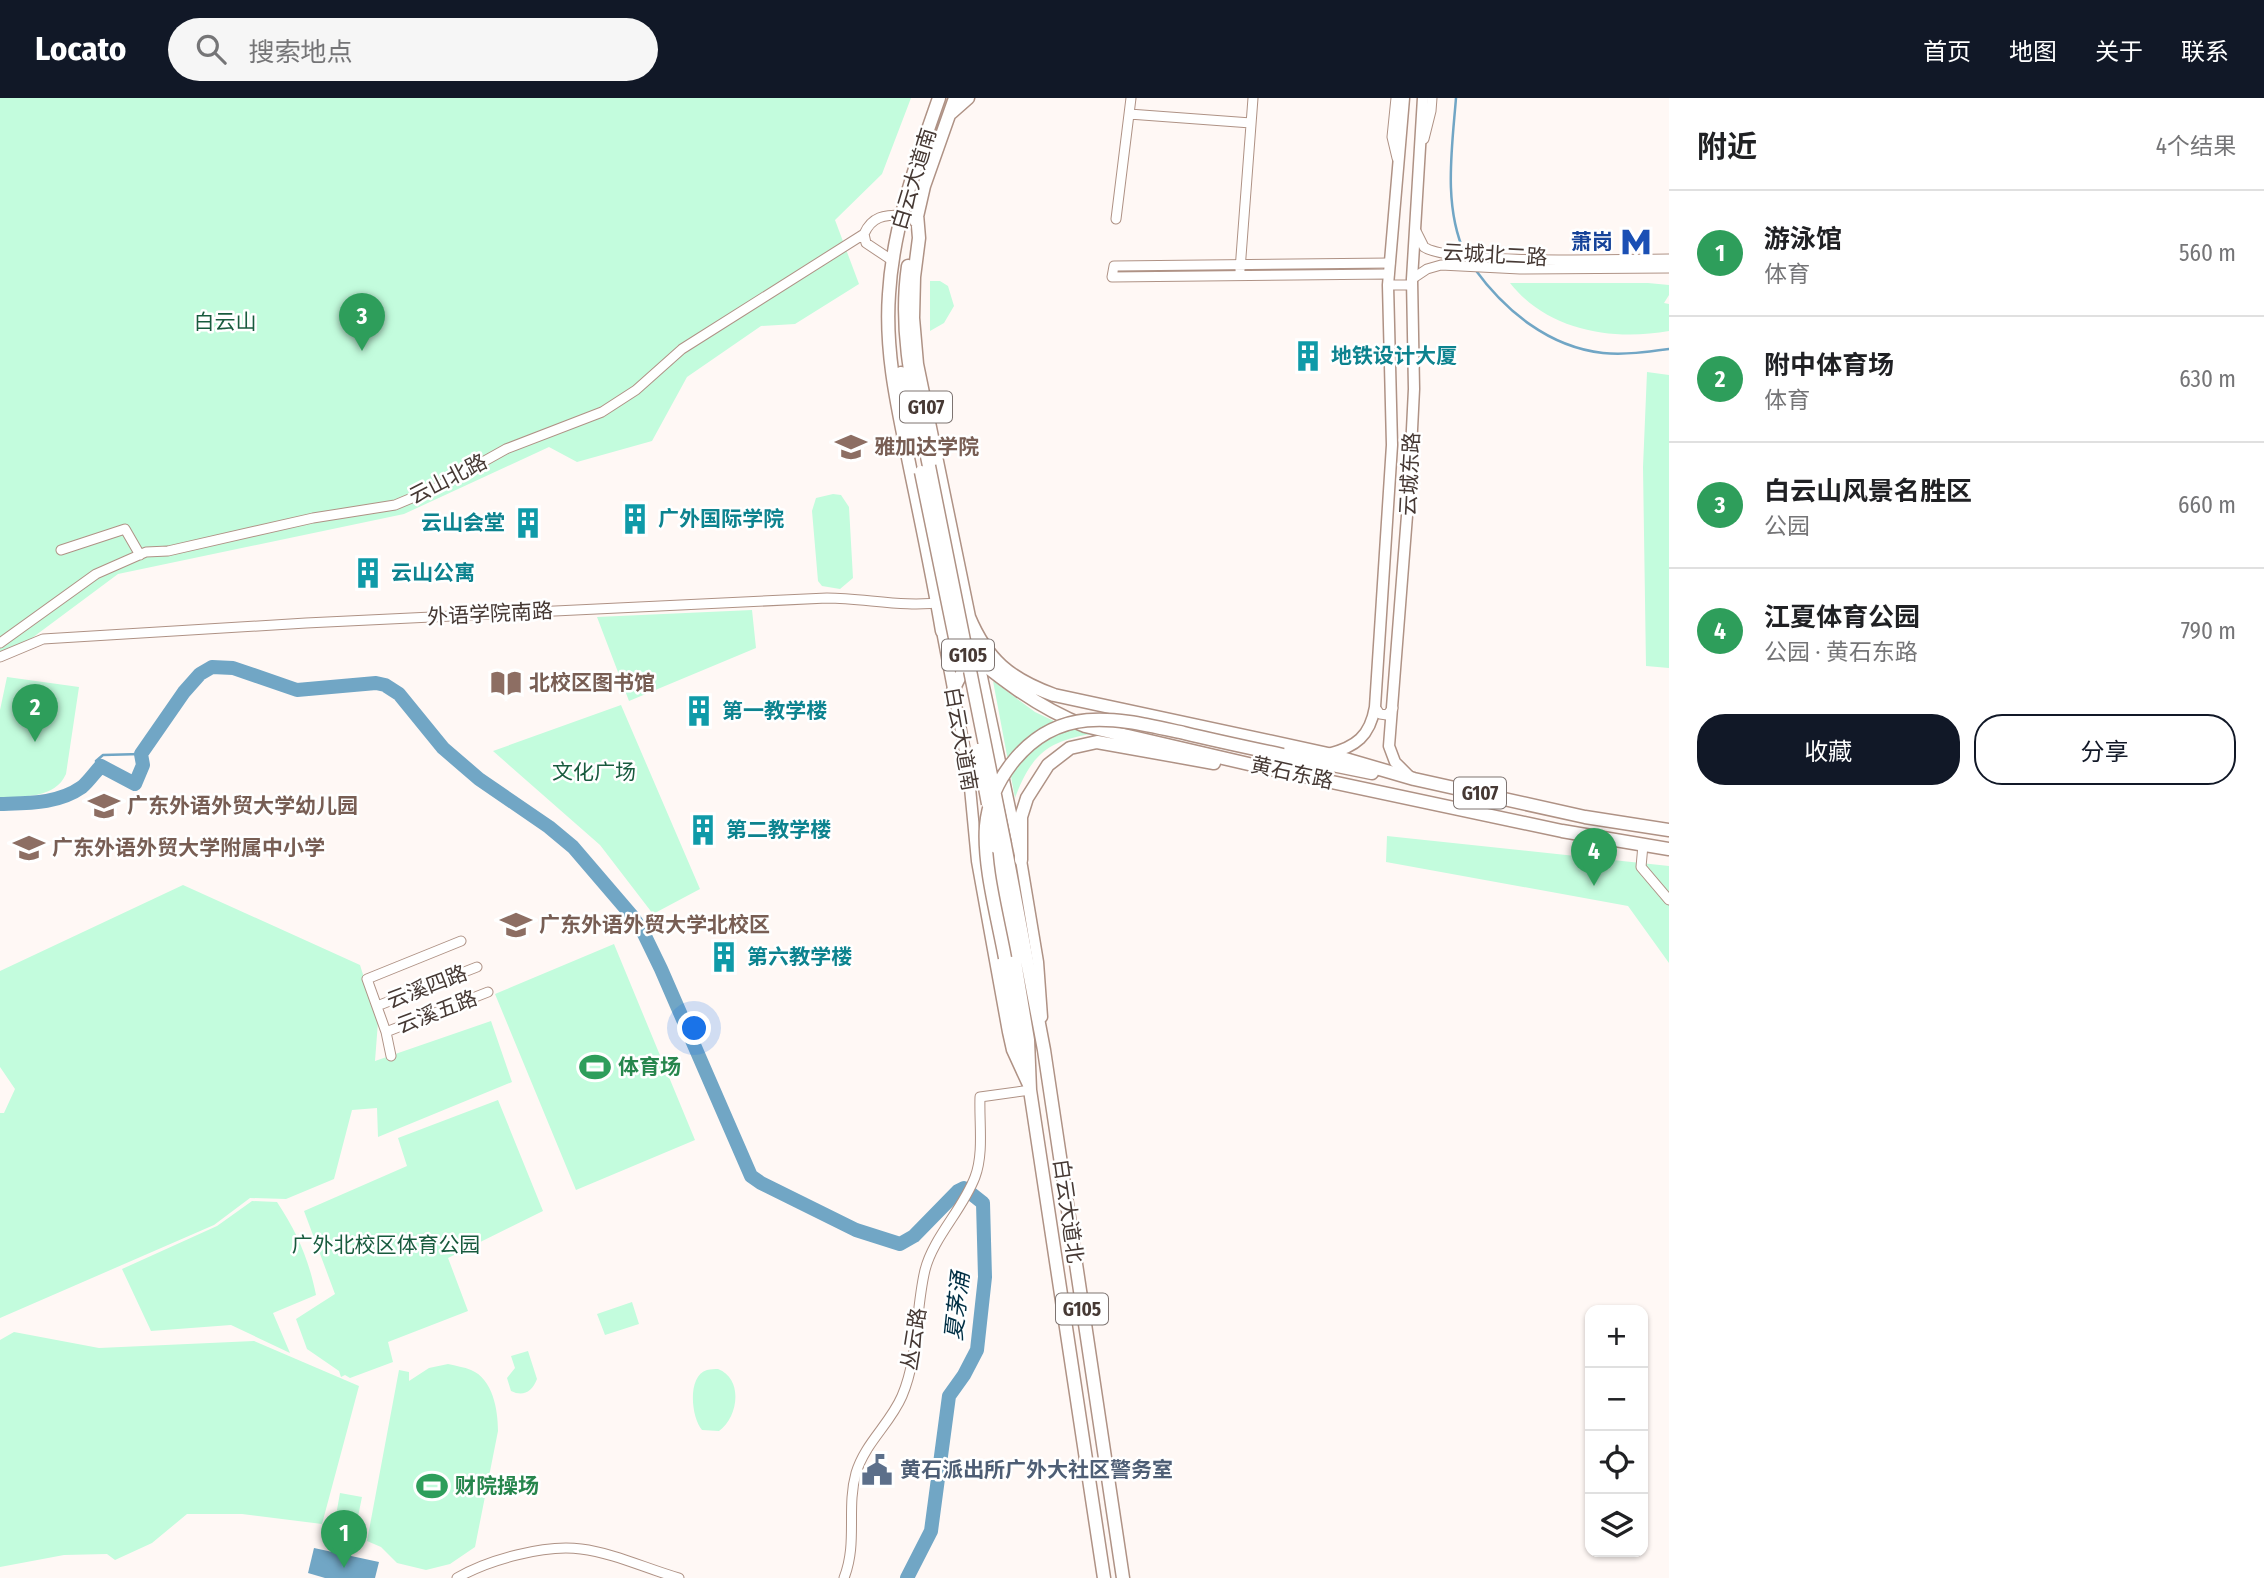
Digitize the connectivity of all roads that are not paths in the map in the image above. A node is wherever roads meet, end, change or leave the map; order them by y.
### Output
1 (956, 98) edge
2 (968, 98) edge
3 (1131, 98) edge
4 (1252, 98) edge
5 (1396, 98) edge
6 (1404, 98) edge
7 (1423, 98) edge
8 (1432, 98) edge
9 (938, 100) edge
10 (950, 113) junction
11 (1129, 114) junction
12 (1251, 123) junction
13 (1419, 158) junction
14 (1397, 162) junction
15 (917, 214) junction
16 (903, 215) junction
17 (1116, 219) dead end
18 (1416, 231) junction
19 (864, 234) junction
20 (1450, 259) junction
21 (1669, 259) edge
22 (893, 261) junction
23 (1520, 264) junction
24 (1241, 265) junction
25 (1669, 268) edge
26 (1389, 274) junction
27 (1240, 276) junction
28 (1412, 282) junction
29 (925, 467) junction
30 (61, 550) dead end
31 (140, 555) junction
32 (966, 598) junction
33 (937, 603) junction
34 (969, 617) junction
35 (942, 631) junction
36 (0, 644) edge
37 (2, 655) edge
38 (980, 662) junction
39 (997, 662) junction
40 (984, 680) junction
41 (953, 691) junction
42 (1375, 707) junction
43 (1393, 708) junction
44 (1129, 710) junction
45 (1120, 736) junction
46 (1328, 754) junction
47 (1266, 768) junction
48 (1414, 779) junction
49 (1669, 831) edge
50 (1643, 845) junction
51 (1000, 846) junction
52 (1669, 849) edge
53 (1021, 860) junction
54 (1669, 900) edge
55 (461, 941) dead end
56 (477, 968) dead end
57 (488, 992) dead end
58 (377, 1006) junction
59 (386, 1032) junction
60 (1042, 1041) junction
61 (391, 1056) dead end
62 (1030, 1090) junction
63 (457, 1578) edge
64 (679, 1578) edge
65 (844, 1578) edge
66 (1104, 1578) edge
67 (1123, 1578) edge

1 - 10 highway, 白云大道南 / G105
2 - 10 highway
3 - 11 street
4 - 12 street
5 - 14 street, 云城东路
6 - 14 main road, 云城东路
7 - 13 main road, 云城东路
8 - 13 street, 云城东路
9 - 16 highway, 白云大道南 / G105
10 - 15 highway, 白云大道南 / G105
11 - 12 street
11 - 17 street
12 - 24 street
13 - 18 main road, 云城东路
14 - 26 main road, 云城东路
15 - 29 highway, 白云大道南 / G105
15 - 32 highway, 白云大道南 / G107
16 - 19 street, 云山北路
16 - 22 highway, 白云大道南 / G105
18 - 20 street, 云城北二路
18 - 28 main road, 云城东路
19 - 22 street
19 - 31 street, 云山北路
20 - 23 street, 云城北二路
20 - 28 street, 云城北二路
21 - 23 street, 云城北二路
22 - 29 highway, 白云大道南 / G105
22 - 33 highway, 白云大道南 / G107
23 - 25 street, 云城北二路
24 - 26 street
24 - 27 street
24 - 27 street
26 - 27 street
26 - 28 street
26 - 42 main road, 云城东路
28 - 43 main road, 云城东路
29 - 51 highway, 白云大道南 / G105, bridge
30 - 31 street
31 - 36 street, 云山北路
32 - 33 street, 外语学院南路
32 - 34 highway, 白云大道南 / G107
33 - 35 highway, 白云大道南 / G107
33 - 37 street, 外语学院南路
34 - 38 main road, 白云大道南
34 - 39 highway, 黄石东路 / G107
35 - 38 highway, 黄石东路 / G107
35 - 41 main road, 白云大道南
36 - 37 street
38 - 39 highway
38 - 40 main road, 白云大道南
38 - 41 highway
38 - 45 highway, 黄石东路 / G107
39 - 44 highway, 黄石东路 / G107
40 - 41 main road
40 - 53 main road, 白云大道南
41 - 62 main road, 白云大道南
42 - 43 street
42 - 46 main road, 云城东路
43 - 48 main road, 云城东路
44 - 45 highway
44 - 46 highway, 黄石东路 / G107
45 - 47 highway, 黄石东路 / G107
46 - 48 highway, 黄石东路 / G107
47 - 50 highway, 黄石东路 / G107
47 - 53 highway
48 - 49 highway, 黄石东路 / G107
48 - 62 highway, bridge
50 - 52 highway, 黄石东路 / G107
50 - 54 street
51 - 60 highway, 白云大道北 / G105
51 - 62 highway, 白云大道北 / G105
53 - 60 main road, 白云大道南
55 - 58 street
56 - 58 street, 云溪四路
57 - 59 street, 云溪五路
58 - 59 street
59 - 61 street
60 - 67 highway, 白云大道北 / G105
62 - 65 street, 丛云路
62 - 66 highway, 白云大道北 / G105
63 - 64 street

